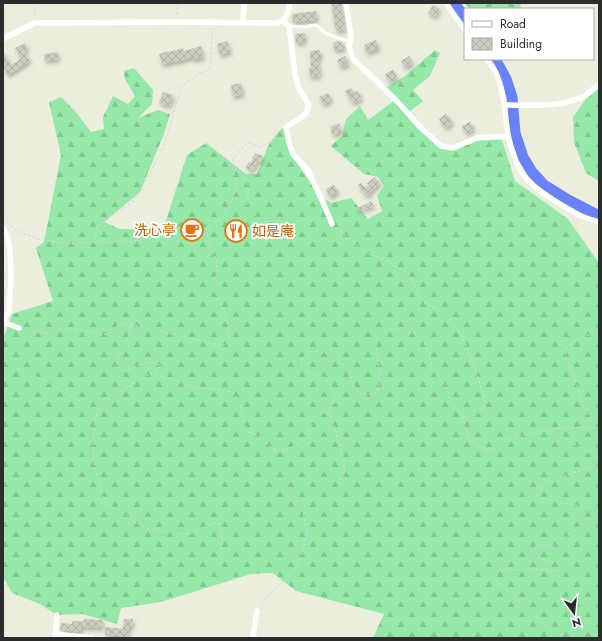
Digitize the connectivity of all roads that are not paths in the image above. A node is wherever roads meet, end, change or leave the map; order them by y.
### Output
1 (244, 3) edge
2 (290, 3) edge
3 (346, 3) edge
4 (446, 3) edge
5 (283, 21) junction
6 (243, 22) junction
7 (289, 26) junction
8 (464, 29) edge
9 (3, 39) edge
10 (350, 42) junction
11 (487, 60) edge
12 (599, 85) edge
13 (504, 105) junction
14 (508, 136) junction
15 (599, 222) edge
16 (332, 224) road end
17 (3, 228) edge
18 (3, 322) edge
19 (19, 328) road end
20 (257, 611) road end
21 (57, 615) dead end
22 (55, 636) edge
23 (92, 638) edge
24 (253, 638) edge

1 - 6 street
2 - 5 street
3 - 10 street
4 - 8 street
5 - 6 street
5 - 7 street
6 - 9 street
7 - 10 lane
7 - 16 street
10 - 14 street
11 - 13 street
12 - 13 street
13 - 14 street
14 - 15 street
17 - 18 street
18 - 19 street
20 - 24 street
21 - 22 street
22 - 23 street

